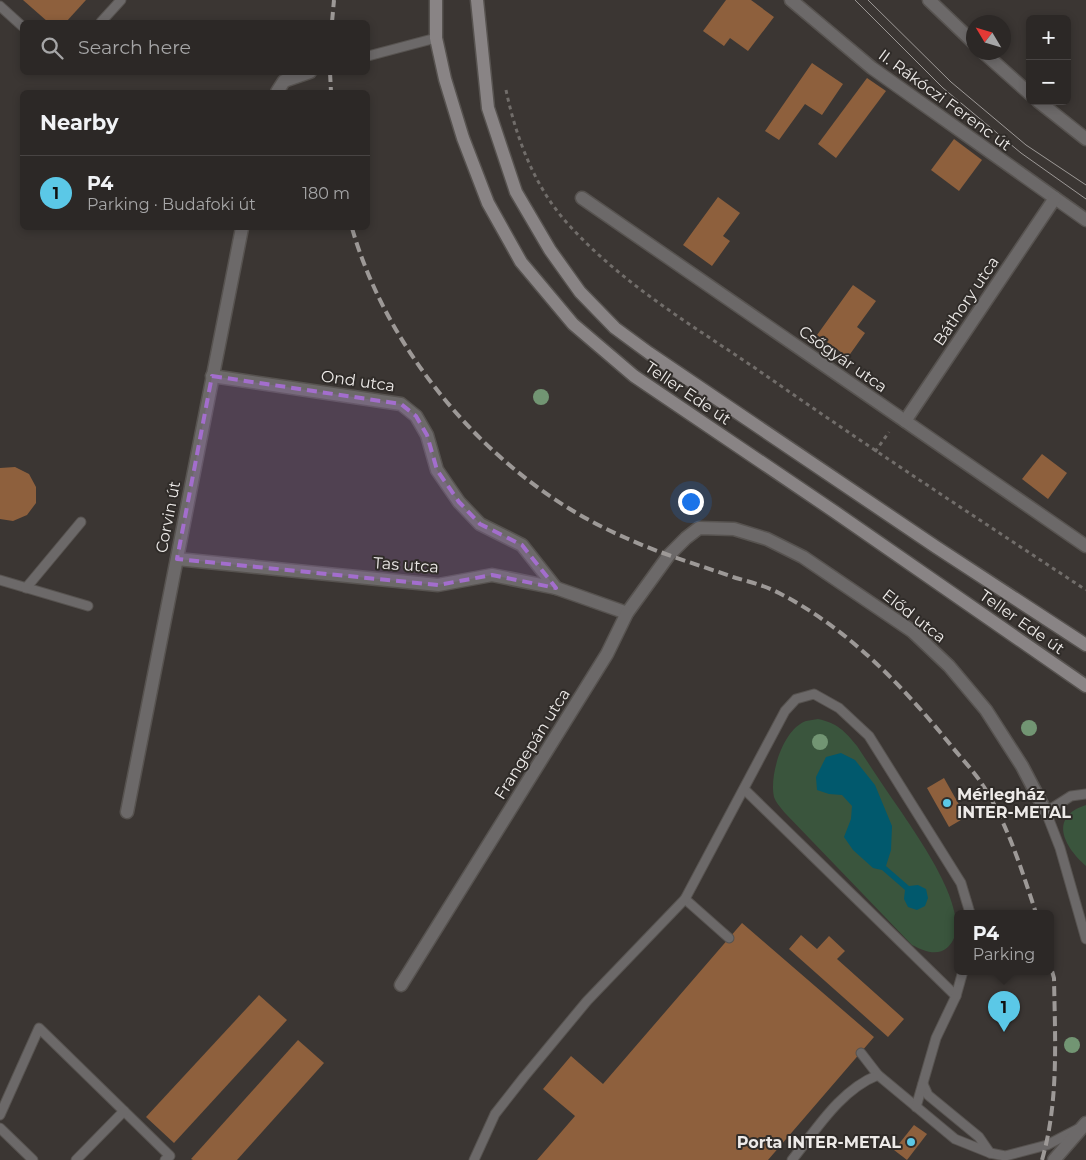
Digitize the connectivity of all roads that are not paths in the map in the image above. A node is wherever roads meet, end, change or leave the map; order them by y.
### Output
1 (121, 0) edge
2 (436, 0) edge
3 (477, 0) edge
4 (791, 0) edge
5 (929, 0) edge
6 (0, 6) edge
7 (103, 20) edge
8 (20, 24) edge
9 (966, 35) edge
10 (436, 38) junction
11 (370, 55) edge
12 (992, 60) edge
13 (301, 75) edge
14 (278, 90) edge
15 (1026, 90) edge
16 (1043, 105) edge
17 (1086, 140) edge
18 (582, 198) dead end
19 (1055, 198) junction
20 (1086, 220) edge
21 (242, 230) edge
22 (212, 376) junction
23 (905, 421) junction
24 (81, 522) dead end
25 (699, 528) joint
26 (1086, 546) edge
27 (177, 559) junction
28 (0, 580) edge
29 (26, 588) junction
30 (556, 588) junction
31 (88, 606) dead end
32 (628, 613) junction
33 (1086, 645) edge
34 (1086, 686) edge
35 (744, 789) junction
36 (1086, 794) edge
37 (127, 812) dead end
38 (1046, 812) junction
39 (685, 900) junction
40 (969, 910) edge
41 (729, 938) dead end
42 (1086, 939) edge
43 (962, 975) edge
44 (401, 985) dead end
45 (956, 996) junction
46 (861, 1053) dead end
47 (878, 1075) junction
48 (923, 1084) junction
49 (916, 1107) junction
50 (124, 1111) junction
51 (0, 1115) edge
52 (1084, 1125) edge
53 (0, 1128) edge
54 (990, 1153) junction
55 (1003, 1158) edge
56 (33, 1160) edge
57 (76, 1160) edge
58 (166, 1160) edge
59 (474, 1160) edge
60 (792, 1160) edge
61 (1054, 1160) edge

1 - 7 lane
2 - 10 main road, Teller Ede út
3 - 33 main road, Teller Ede út
4 - 19 street, II. Rákóczi Ferenc út
5 - 9 street
6 - 8 lane
10 - 11 lane
10 - 34 main road, Teller Ede út
12 - 15 street
13 - 14 street
16 - 17 street
18 - 23 street, Csőgyár utca
19 - 20 street, II. Rákóczi Ferenc út
19 - 23 street, Báthory utca
21 - 22 street, Corvin út
22 - 27 street, Corvin út
22 - 30 street, Ond utca
23 - 26 street, Csőgyár utca
24 - 29 lane
25 - 32 street, Frangepán utca
25 - 38 street, Előd utca
27 - 30 street, Tas utca
27 - 37 street, Corvin út
28 - 29 lane
29 - 31 lane
30 - 32 street, Tas utca
32 - 44 street, Frangepán utca
35 - 39 lane
35 - 40 lane
35 - 45 lane
36 - 38 lane
38 - 42 lane
39 - 41 lane
39 - 59 lane
43 - 45 lane
45 - 48 lane
46 - 47 lane
47 - 49 lane
47 - 60 lane
48 - 49 lane
48 - 54 lane
49 - 54 lane
50 - 51 lane
50 - 57 lane
50 - 58 lane
52 - 55 lane
52 - 61 street
53 - 56 lane
54 - 55 lane

